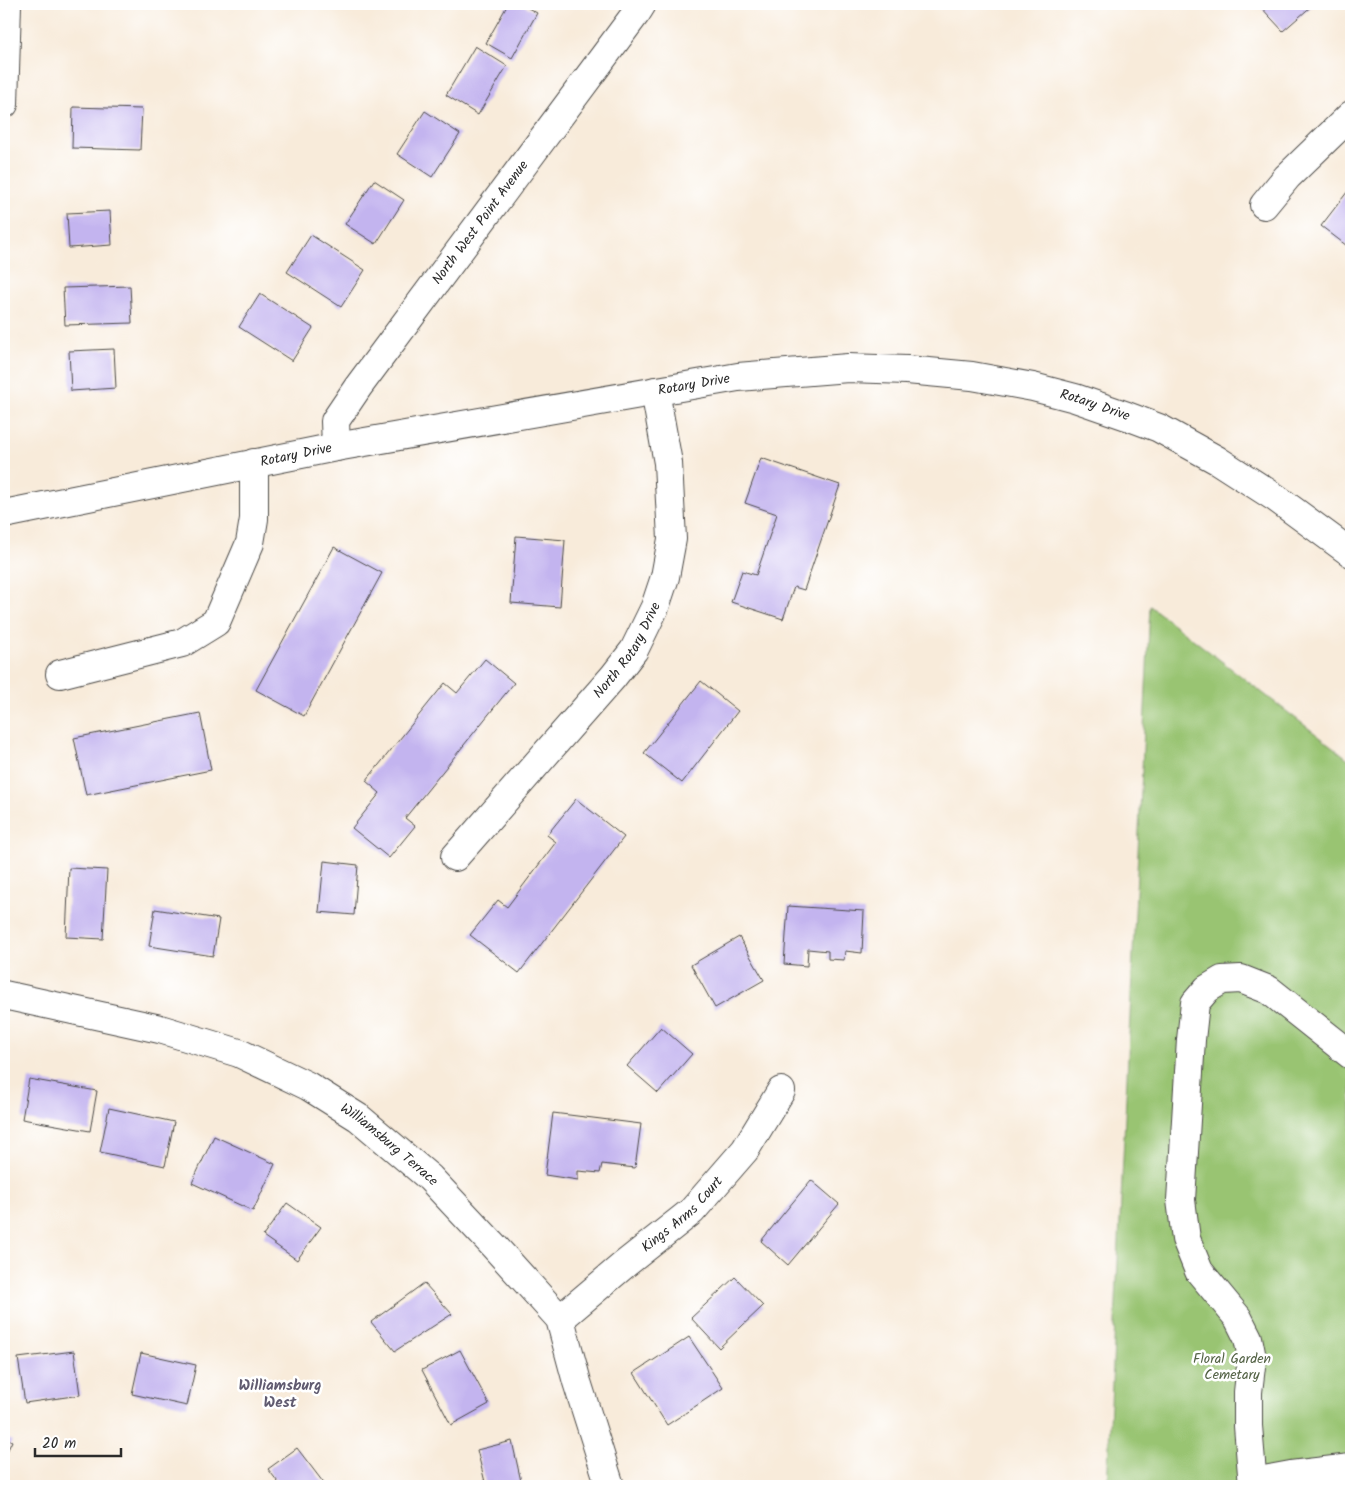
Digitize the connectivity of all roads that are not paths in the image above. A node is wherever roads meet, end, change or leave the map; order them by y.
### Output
1 (7, 4) edge
2 (642, 4) edge
3 (4, 104) edge
4 (1351, 116) edge
5 (1264, 205) dead end
6 (656, 391) junction
7 (336, 447) junction
8 (254, 463) junction
9 (4, 514) edge
10 (1351, 554) edge
11 (60, 674) dead end
12 (455, 857) dead end
13 (4, 996) edge
14 (1351, 1055) edge
15 (781, 1090) dead end
16 (560, 1319) junction
17 (1351, 1468) edge
18 (1253, 1484) edge
19 (610, 1486) edge

1 - 3 street
2 - 7 street, North West Point Avenue
4 - 5 street
6 - 7 street, Rotary Drive
6 - 10 street, Rotary Drive
6 - 12 street, North Rotary Drive
7 - 8 street, Rotary Drive
8 - 9 street, Rotary Drive
8 - 11 street
13 - 16 street, Williamsburg Terrace
14 - 18 street
15 - 16 street, Kings Arms Court
16 - 19 street, Williamsburg Terrace
17 - 18 street

